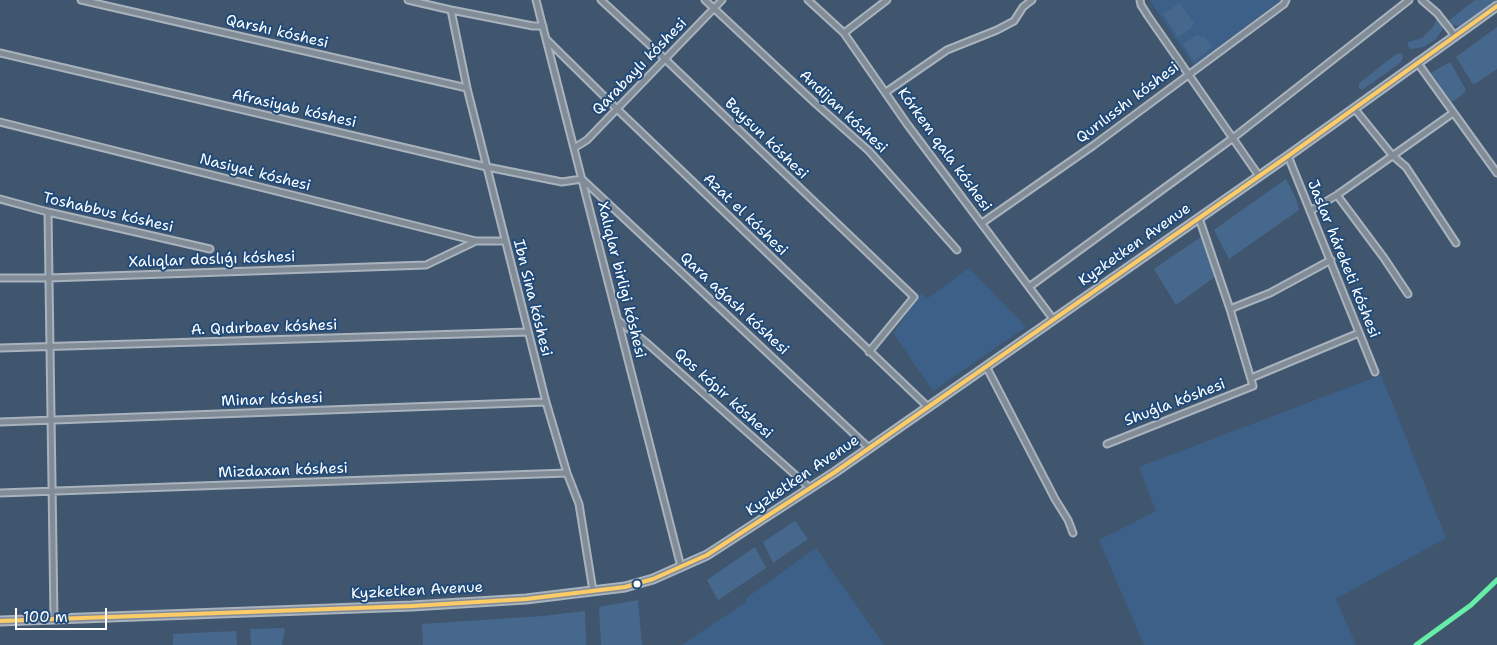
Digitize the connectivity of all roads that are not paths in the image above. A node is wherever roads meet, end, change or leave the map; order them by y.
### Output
1 (81, 0) edge
2 (408, 0) edge
3 (536, 0) edge
4 (600, 0) edge
5 (705, 0) edge
6 (722, 0) edge
7 (808, 0) edge
8 (887, 0) edge
9 (1032, 0) edge
10 (1140, 0) edge
11 (1286, 0) edge
12 (1409, 0) edge
13 (1422, 0) edge
14 (1497, 6) edge
15 (714, 8) junction
16 (451, 10) junction
17 (543, 26) junction
18 (844, 33) junction
19 (1455, 36) junction
20 (546, 40) junction
21 (0, 53) edge
22 (665, 59) junction
23 (1417, 62) junction
24 (1189, 74) junction
25 (467, 88) junction
26 (886, 92) junction
27 (1354, 108) junction
28 (616, 109) junction
29 (1453, 113) junction
30 (0, 122) edge
31 (1233, 138) junction
32 (574, 148) junction
33 (1392, 155) junction
34 (1288, 156) junction
35 (487, 166) junction
36 (1497, 173) edge
37 (1259, 176) junction
38 (582, 179) junction
39 (1337, 195) junction
40 (0, 199) edge
41 (1310, 211) junction
42 (48, 212) junction
43 (1199, 218) junction
44 (982, 223) junction
45 (476, 241) junction
46 (505, 241) junction
47 (1456, 243) dead end
48 (210, 250) dead end
49 (957, 250) dead end
50 (1331, 260) junction
51 (0, 278) edge
52 (49, 278) junction
53 (1029, 287) junction
54 (1408, 294) dead end
55 (1230, 308) junction
56 (1053, 319) junction
57 (618, 321) junction
58 (528, 332) junction
59 (1359, 333) junction
60 (0, 348) edge
61 (50, 348) junction
62 (869, 352) junction
63 (986, 366) junction
64 (1375, 372) dead end
65 (1251, 378) junction
66 (546, 402) junction
67 (928, 407) junction
68 (51, 420) junction
69 (0, 422) edge
70 (1107, 444) dead end
71 (869, 448) junction
72 (567, 473) junction
73 (810, 488) junction
74 (53, 491) junction
75 (0, 493) edge
76 (1073, 533) dead end
77 (681, 567) junction
78 (593, 591) junction
79 (54, 619) junction
80 (0, 621) edge

1 - 25 street, Qarshı kóshesi
2 - 16 street
3 - 17 street, Xalıqlar birligi kóshesi
4 - 22 street, Baysun kóshesi
5 - 15 street, Andijan kóshesi
6 - 15 street, Qarabaylı kóshesi
7 - 18 street, Kórkem qala kóshesi
8 - 18 street
9 - 26 street
10 - 24 street
11 - 24 street, Qurılısshı kóshesi
12 - 31 street
13 - 19 street
14 - 19 street, Kyzketken Avenue
15 - 22 street, Qarabaylı kóshesi
15 - 49 street, Andijan kóshesi
16 - 17 street
16 - 25 street, Ibn Sina kóshesi
17 - 20 street, Xalıqlar birligi kóshesi
18 - 26 street, Kórkem qala kóshesi
19 - 23 street, Kyzketken Avenue
20 - 28 street, Azat el kóshesi
20 - 32 street, Xalıqlar birligi kóshesi
21 - 35 street, Afrasiyab kóshesi
22 - 28 street, Qarabaylı kóshesi
22 - 62 street, Baysun kóshesi
23 - 27 street, Kyzketken Avenue
23 - 29 street
24 - 31 street
24 - 44 street, Qurılısshı kóshesi
25 - 35 street, Ibn Sina kóshesi
26 - 44 street, Kórkem qala kóshesi
27 - 33 street
27 - 34 street, Kyzketken Avenue
28 - 32 street, Qarabaylı kóshesi
28 - 62 street, Azat el kóshesi
29 - 33 street
29 - 36 street
30 - 45 street, Nasiyat kóshesi
31 - 37 street
31 - 53 street
32 - 38 street, Xalıqlar birligi kóshesi
33 - 39 street
33 - 47 street
34 - 37 street, Kyzketken Avenue
34 - 41 street, Jaslar háreketi kóshesi
35 - 38 street, Afrasiyab kóshesi
35 - 46 street, Ibn Sina kóshesi
37 - 43 street, Kyzketken Avenue
38 - 57 street, Xalıqlar birligi kóshesi
38 - 71 street, Qara aǵash kóshesi
39 - 41 street
39 - 54 street
40 - 42 street, Toshabbus kóshesi
41 - 50 street, Jaslar háreketi kóshesi
42 - 48 street, Toshabbus kóshesi
42 - 52 street
43 - 55 street
43 - 56 street, Kyzketken Avenue
44 - 53 street, Kórkem qala kóshesi
45 - 46 street, Nasiyat kóshesi
45 - 52 street, Xalıqlar doslıǵı kóshesi
46 - 58 street, Ibn Sina kóshesi
50 - 55 street
50 - 59 street, Jaslar háreketi kóshesi
51 - 52 street, Xalıqlar doslıǵı kóshesi
52 - 61 street
53 - 56 street, Kórkem qala kóshesi
55 - 65 street
56 - 63 street, Kyzketken Avenue
57 - 73 street, Qos kópir kóshesi
57 - 77 street, Xalıqlar birligi kóshesi
58 - 61 street, A. Qıdırbaev kóshesi
58 - 66 street, Ibn Sina kóshesi
59 - 64 street, Jaslar háreketi kóshesi
59 - 65 street
60 - 61 street, A. Qıdırbaev kóshesi
61 - 68 street
62 - 67 street, Azat el kóshesi
63 - 67 street, Kyzketken Avenue
63 - 76 street
65 - 70 street, Shuǵla kóshesi
66 - 68 street, Minar kóshesi
66 - 72 street, Ibn Sina kóshesi
67 - 71 street, Kyzketken Avenue
68 - 69 street, Minar kóshesi
68 - 74 street
71 - 73 street, Kyzketken Avenue
72 - 74 street, Mizdaxan kóshesi
72 - 78 street, Ibn Sina kóshesi
73 - 77 street, Kyzketken Avenue
74 - 75 street, Mizdaxan kóshesi
74 - 79 street
77 - 78 street, Kyzketken Avenue
78 - 79 street, Kyzketken Avenue
79 - 80 street, Kyzketken Avenue

